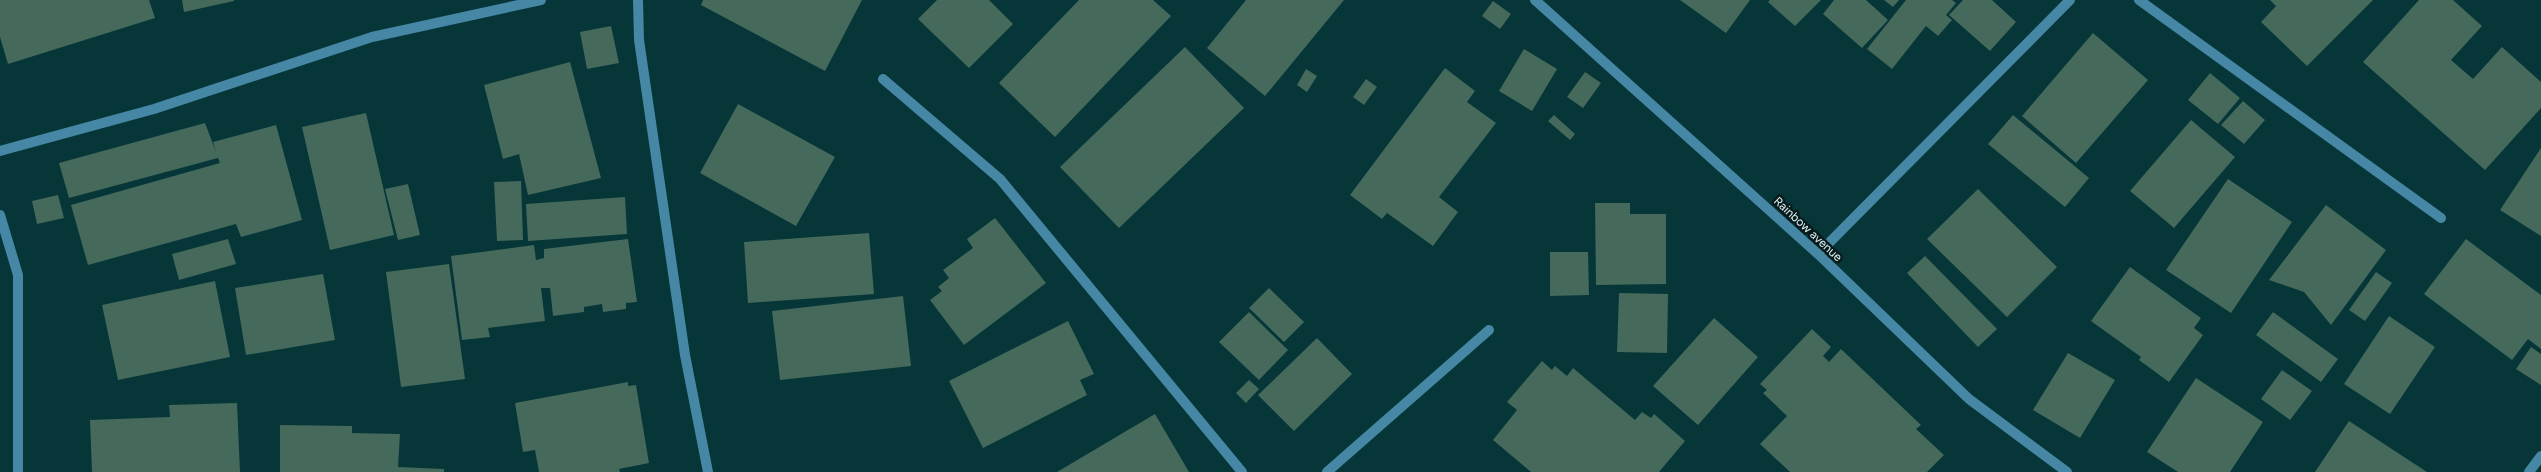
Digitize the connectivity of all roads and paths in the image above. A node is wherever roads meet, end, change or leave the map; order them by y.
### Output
1 (541, 0) edge
2 (638, 0) edge
3 (1535, 0) edge
4 (2070, 0) edge
5 (2139, 0) edge
6 (883, 79) dead end
7 (0, 151) edge
8 (0, 215) edge
9 (2441, 218) dead end
10 (1818, 254) junction
11 (1490, 330) dead end
12 (2541, 456) edge
13 (18, 472) edge
14 (708, 472) edge
15 (1242, 472) edge
16 (1327, 472) edge
17 (2067, 472) edge
18 (2530, 472) edge

1 - 7 street
2 - 14 street
3 - 10 street, Rainbow avenue
4 - 10 street
5 - 9 street
6 - 15 street
8 - 13 street
10 - 17 street, Rainbow avenue
11 - 16 street
12 - 18 street

